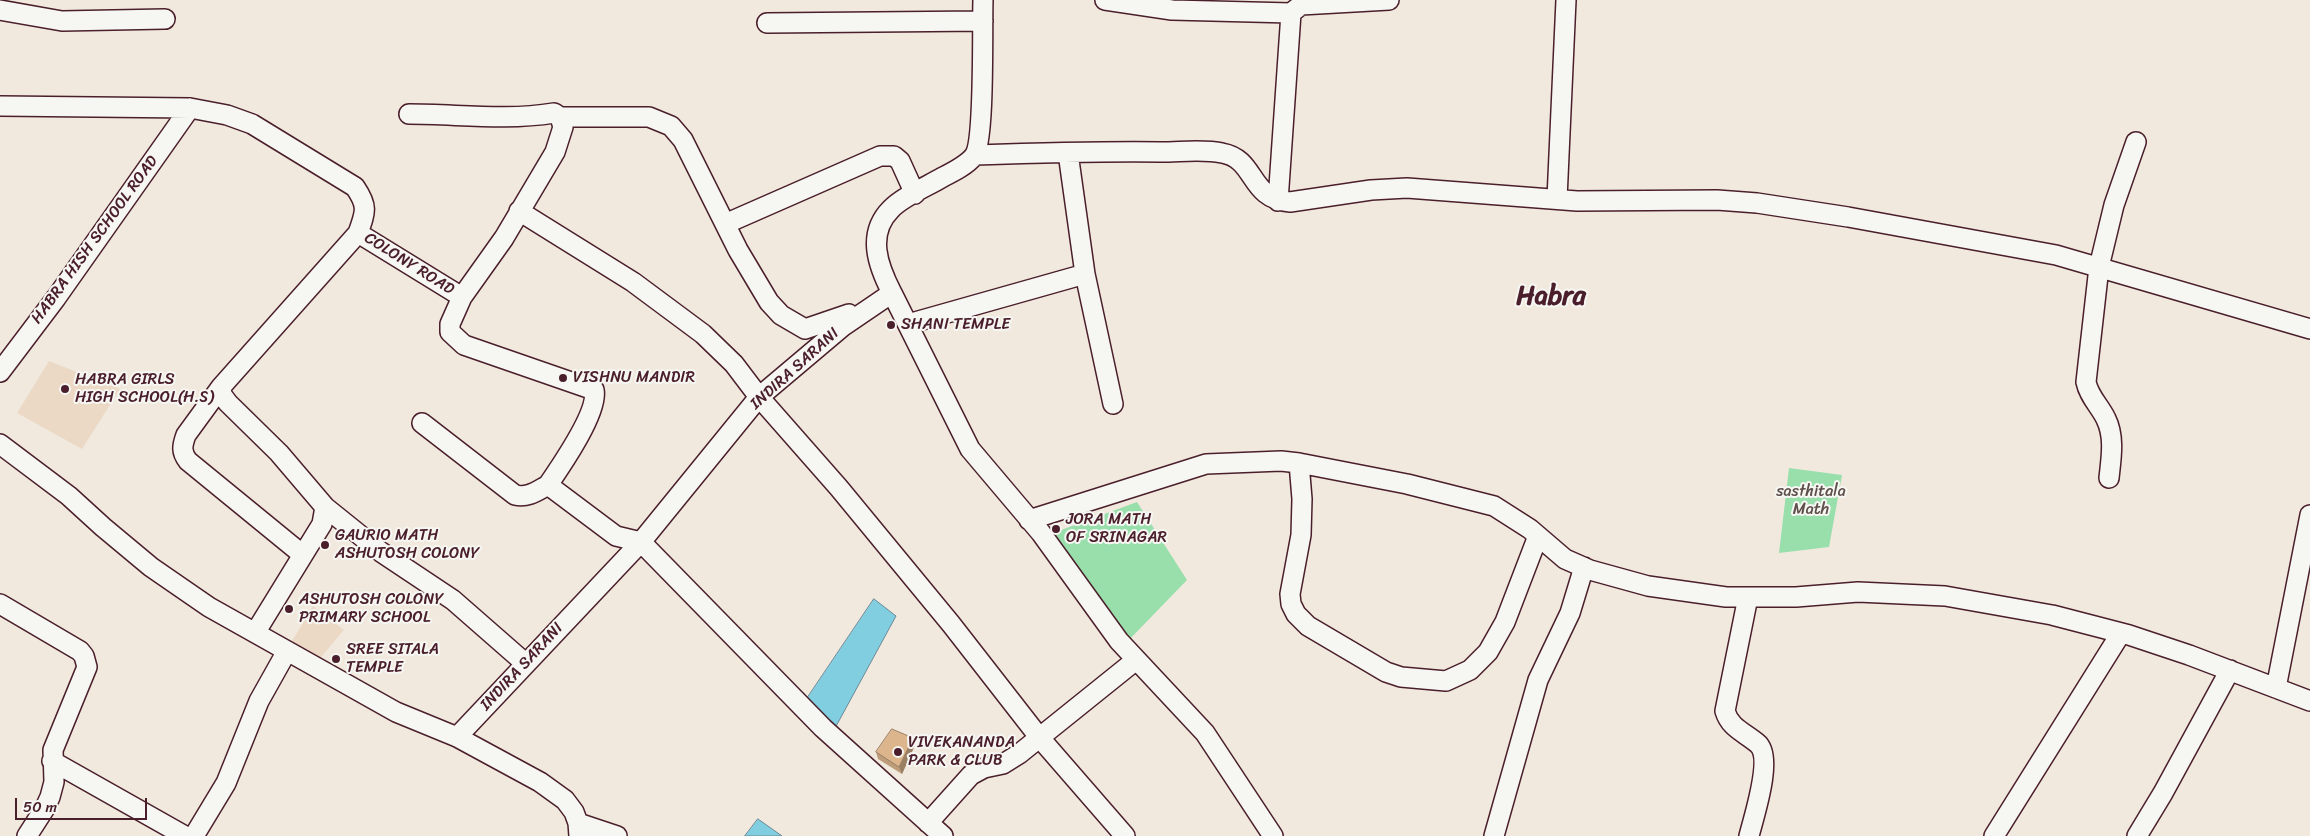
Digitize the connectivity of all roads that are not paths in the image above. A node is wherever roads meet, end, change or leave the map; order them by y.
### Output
1 (983, 0) edge
2 (1105, 0) edge
3 (1389, 0) edge
4 (1566, 0) edge
5 (0, 10) edge
6 (1292, 13) junction
7 (165, 19) dead end
8 (983, 21) junction
9 (767, 23) dead end
10 (0, 106) edge
11 (190, 108) junction
12 (409, 114) dead end
13 (560, 117) junction
14 (2136, 142) dead end
15 (1068, 153) junction
16 (975, 155) junction
17 (915, 194) junction
18 (1557, 199) junction
19 (1278, 201) junction
20 (520, 211) junction
21 (725, 224) junction
22 (358, 233) junction
23 (2099, 267) junction
24 (1085, 274) junction
25 (892, 293) junction
26 (462, 297) junction
27 (876, 304) junction
28 (908, 324) junction
29 (2310, 329) edge
30 (0, 372) edge
31 (222, 388) junction
32 (759, 397) junction
33 (1113, 404) dead end
34 (422, 423) dead end
35 (0, 444) edge
36 (1299, 463) junction
37 (2109, 478) dead end
38 (548, 485) junction
39 (325, 507) junction
40 (2310, 515) edge
41 (1029, 520) junction
42 (1538, 536) junction
43 (641, 542) junction
44 (303, 555) junction
45 (1584, 568) junction
46 (1748, 597) junction
47 (0, 604) edge
48 (255, 633) junction
49 (2121, 633) junction
50 (287, 651) junction
51 (1136, 660) junction
52 (525, 663) junction
53 (2230, 670) junction
54 (2276, 688) junction
55 (2310, 701) edge
56 (457, 737) junction
57 (1040, 737) junction
58 (52, 761) junction
59 (928, 822) junction
60 (579, 829) edge
61 (27, 836) edge
62 (185, 836) edge
63 (194, 836) edge
64 (617, 836) edge
65 (943, 836) edge
66 (1125, 836) edge
67 (1273, 836) edge
68 (1494, 836) edge
69 (1749, 836) edge
70 (1994, 836) edge
71 (2137, 836) edge

1 - 8 street
2 - 6 street
3 - 6 street
4 - 18 street
5 - 7 street
6 - 19 street
8 - 9 street
8 - 16 street
10 - 11 street, COLONY ROAD
11 - 22 street, COLONY ROAD
11 - 30 street, HABRA HISH SCHOOL ROAD
12 - 13 street
13 - 20 street
13 - 21 street
14 - 23 street
15 - 16 street
15 - 19 street
15 - 24 street
16 - 17 street
17 - 21 street
17 - 25 street
18 - 19 street
18 - 23 street
20 - 26 street
20 - 32 street
21 - 27 street
22 - 26 street, COLONY ROAD
22 - 31 street
23 - 29 street
23 - 37 street
24 - 28 street
24 - 33 street
25 - 27 street, INDIRA SARANI
25 - 28 street
26 - 38 street, COLONY ROAD
27 - 32 street, INDIRA SARANI
28 - 41 street
31 - 39 street
31 - 44 street
32 - 43 street, INDIRA SARANI
32 - 57 street
34 - 38 street
35 - 48 street
36 - 41 street
36 - 42 street
36 - 42 street
38 - 43 street
39 - 44 street
39 - 52 street
40 - 54 street
41 - 51 street
42 - 45 street
43 - 52 street, INDIRA SARANI
43 - 59 street
44 - 48 street
45 - 46 street
45 - 68 street
46 - 49 street
46 - 69 street
47 - 58 street
48 - 50 street
49 - 53 street
49 - 70 street
50 - 56 street
50 - 63 street
51 - 57 street
51 - 67 street
52 - 56 street, INDIRA SARANI
53 - 54 street
53 - 71 street
54 - 55 street
56 - 60 street
57 - 59 street
57 - 66 street
58 - 61 street
58 - 62 street
59 - 65 street
60 - 64 street

